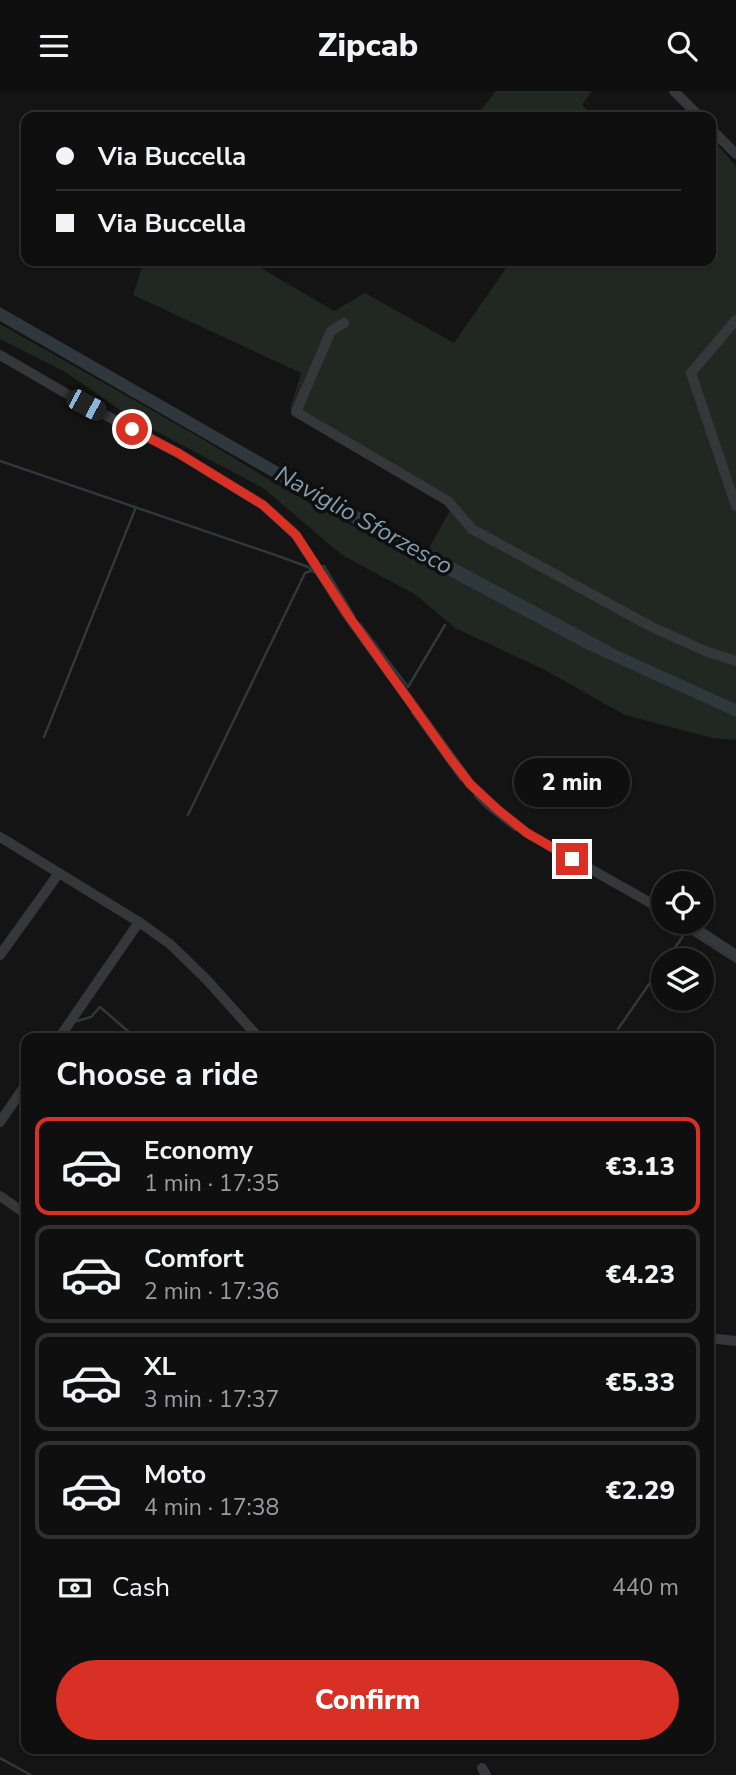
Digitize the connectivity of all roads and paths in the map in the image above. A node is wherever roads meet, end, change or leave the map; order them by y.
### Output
1 (674, 91) edge
2 (695, 112) edge
3 (716, 134) edge
4 (736, 154) edge
5 (736, 320) edge
6 (344, 323) dead end
7 (0, 355) edge
8 (736, 506) edge
9 (736, 661) edge
10 (0, 837) edge
11 (59, 873) junction
12 (651, 903) edge
13 (139, 922) junction
14 (704, 934) edge
15 (0, 955) edge
16 (736, 955) edge
17 (61, 1033) edge
18 (255, 1033) edge
19 (21, 1091) edge
20 (0, 1122) edge
21 (0, 1196) edge
22 (21, 1211) edge
23 (714, 1339) edge
24 (736, 1341) edge

1 - 2 street
3 - 4 street
5 - 8 street
6 - 9 street
7 - 12 street
10 - 11 street
11 - 13 street
11 - 15 street
13 - 17 street
13 - 18 street
14 - 16 street
19 - 20 street
21 - 22 street
23 - 24 street

